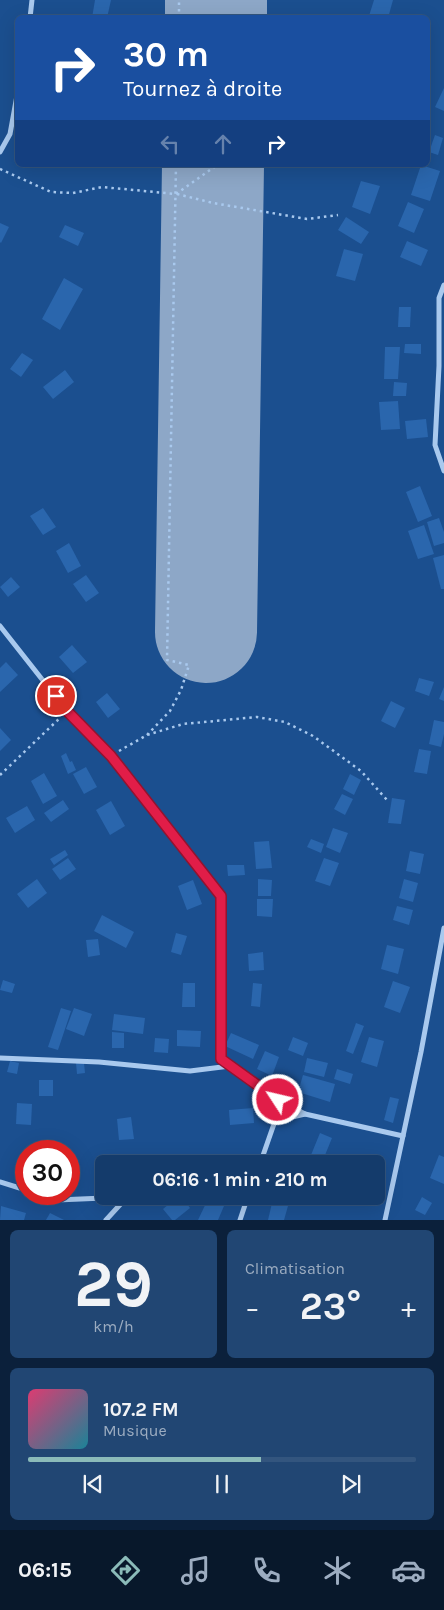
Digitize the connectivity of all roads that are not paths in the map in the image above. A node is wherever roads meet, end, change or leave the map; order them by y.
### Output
1 (32, 0) edge
2 (30, 15) edge
3 (15, 106) edge
4 (0, 152) edge
5 (444, 285) edge
6 (442, 366) edge
7 (444, 471) edge
8 (0, 626) edge
9 (444, 928) edge
10 (0, 1058) edge
11 (231, 1066) junction
12 (305, 1114) junction
13 (403, 1136) junction
14 (263, 1155) edge
15 (0, 1182) edge
16 (15, 1187) edge
17 (95, 1198) edge
18 (80, 1199) edge
19 (120, 1205) edge
20 (245, 1205) edge
21 (106, 1220) edge
22 (240, 1220) edge
23 (385, 1220) edge

1 - 2 street
3 - 4 street
5 - 6 street
6 - 7 street
8 - 11 street
9 - 13 street
10 - 11 street
11 - 12 street
12 - 13 street
12 - 14 street
13 - 23 street
15 - 16 street
17 - 18 street
19 - 21 street
20 - 22 street

